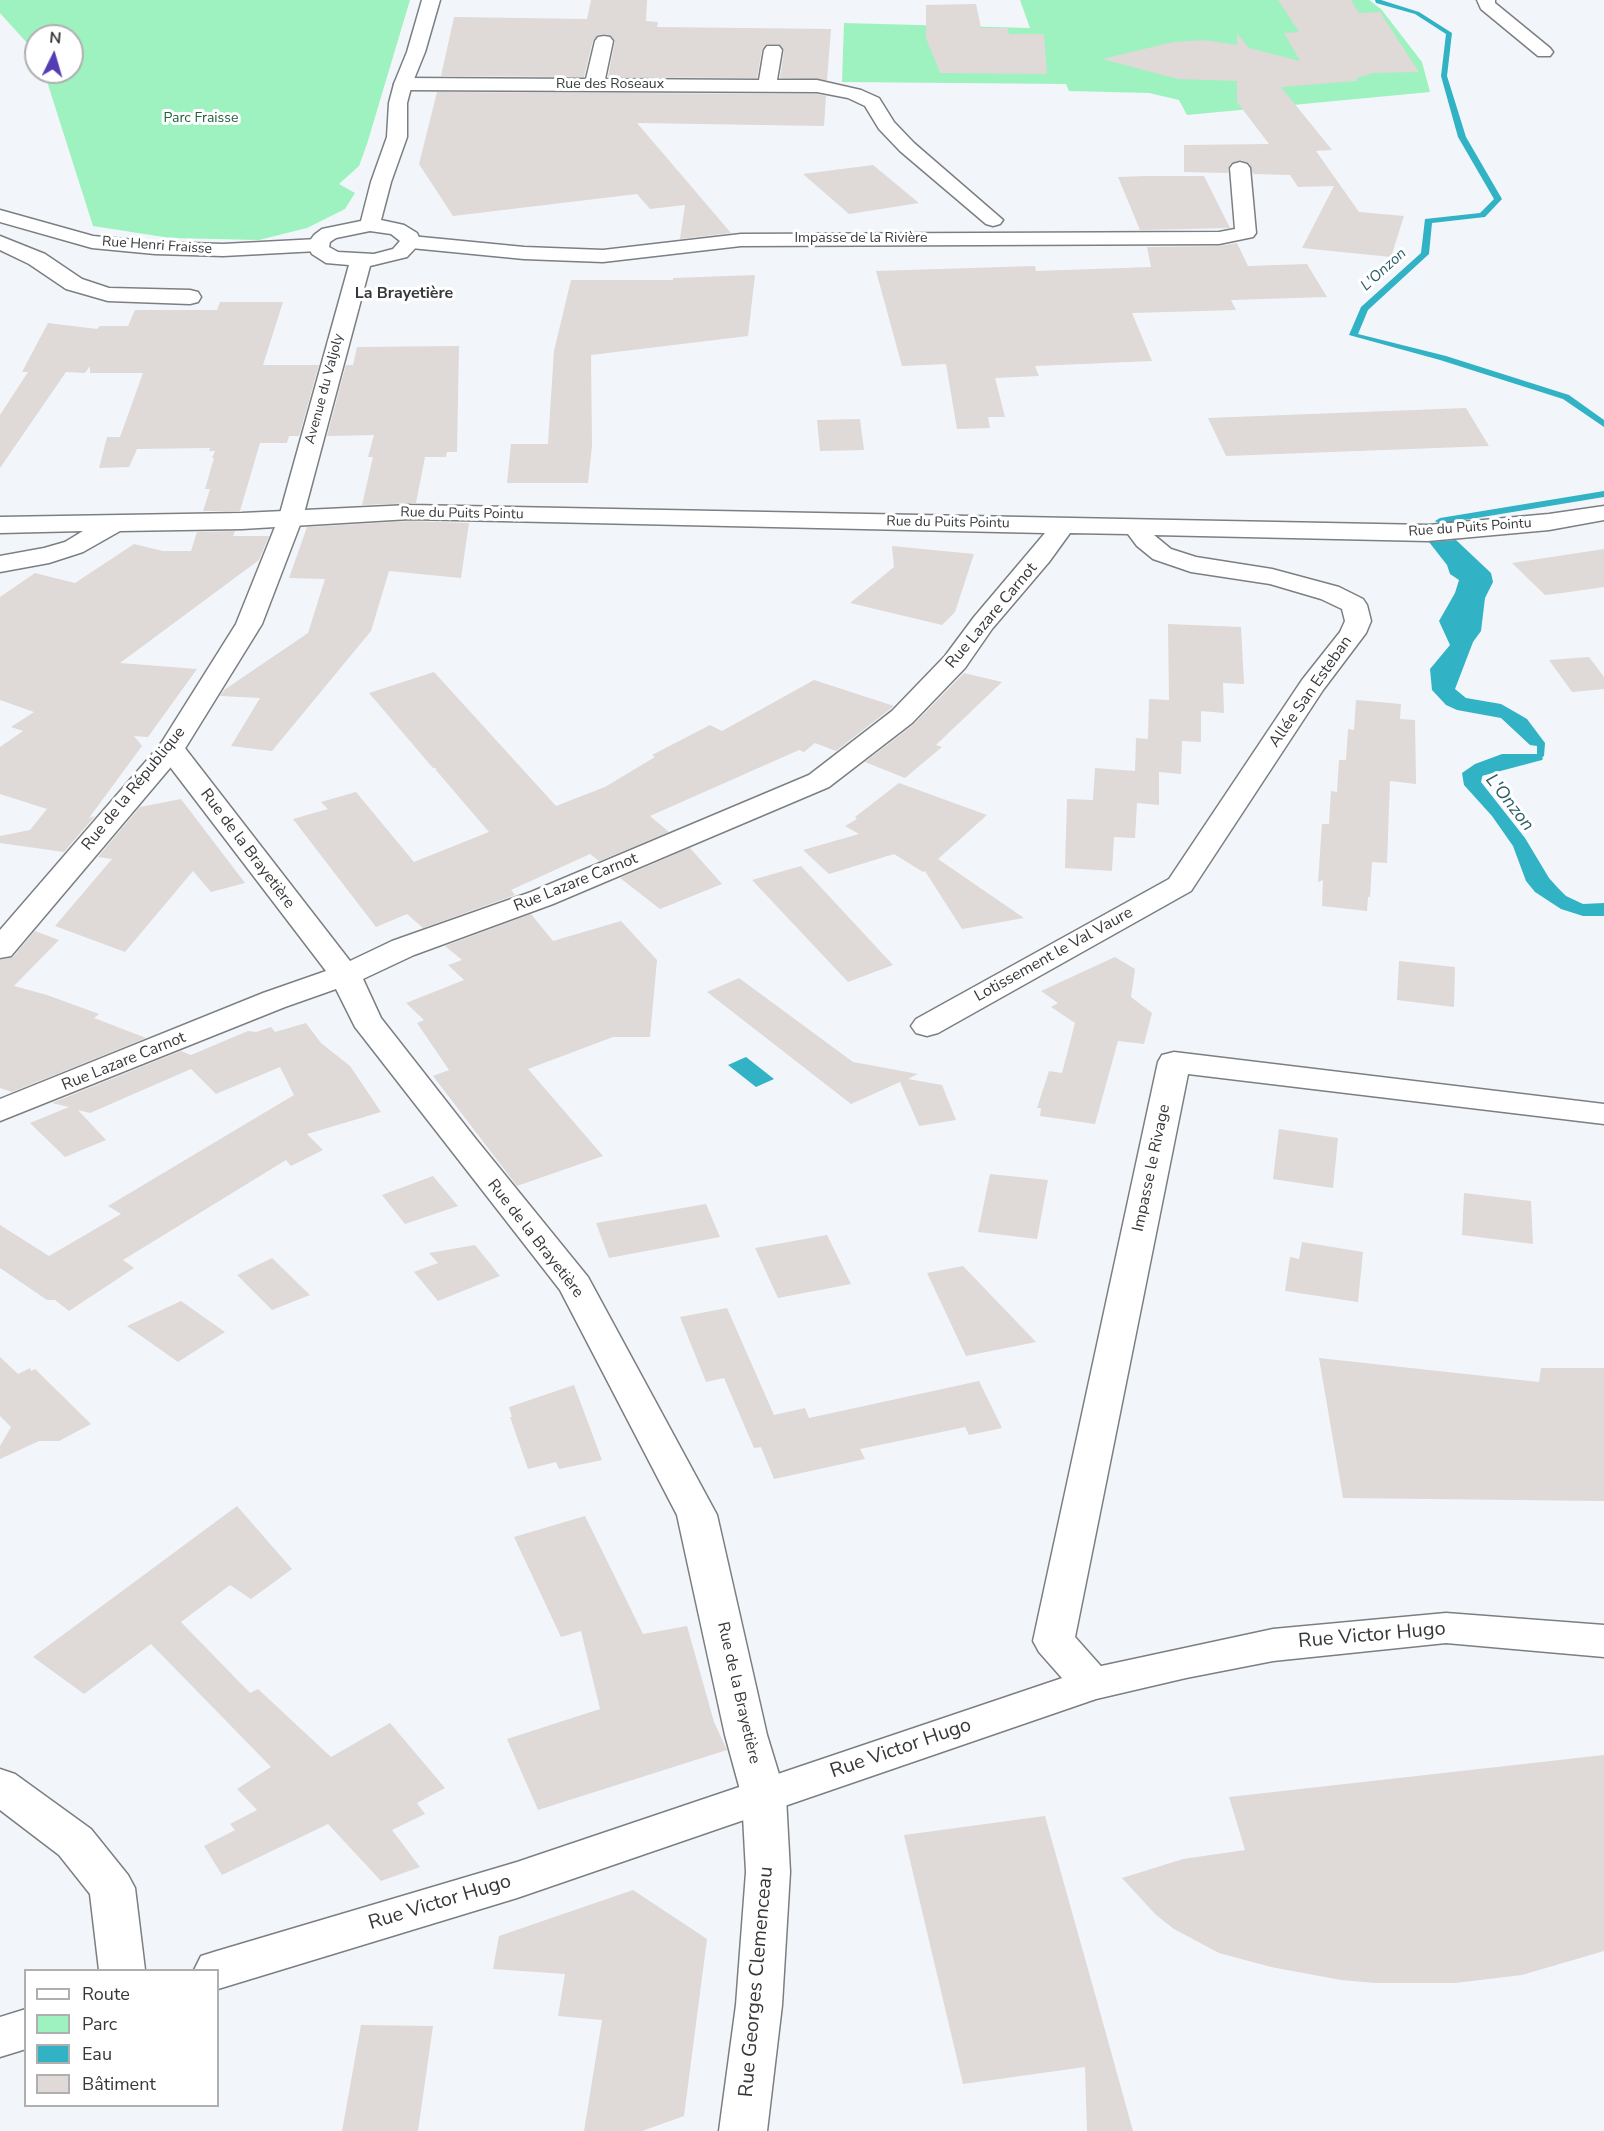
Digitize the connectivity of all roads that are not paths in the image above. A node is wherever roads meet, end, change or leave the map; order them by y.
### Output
1 (431, 0) edge
2 (1486, 0) edge
3 (604, 41) dead end
4 (773, 50) dead end
5 (1544, 52) dead end
6 (403, 84) junction
7 (594, 85) junction
8 (767, 86) junction
9 (1240, 168) dead end
10 (0, 216) edge
11 (993, 220) dead end
12 (370, 225) junction
13 (0, 242) edge
14 (411, 242) junction
15 (318, 245) junction
16 (361, 261) junction
17 (190, 297) dead end
18 (1604, 513) edge
19 (291, 517) junction
20 (117, 522) junction
21 (0, 525) edge
22 (1063, 525) junction
23 (1135, 526) junction
24 (0, 564) edge
25 (171, 749) junction
26 (1180, 885) joint
27 (0, 948) edge
28 (345, 975) junction
29 (927, 1026) dead end
30 (0, 1111) edge
31 (1604, 1114) edge
32 (1604, 1641) edge
33 (1092, 1684) junction
34 (0, 1786) edge
35 (764, 1797) junction
36 (122, 1969) edge
37 (219, 1970) edge
38 (24, 2030) edge
39 (0, 2037) edge
40 (743, 2131) edge

1 - 6 street
2 - 5 street
3 - 7 street
4 - 8 street
6 - 7 street, Rue des Roseaux
6 - 12 street
7 - 8 street, Rue des Roseaux
8 - 11 street, Rue des Roseaux
9 - 14 street, Impasse de la Rivière
10 - 15 street, Rue Henri Fraisse
12 - 14 street
12 - 15 street
13 - 17 street
14 - 16 street
15 - 16 street
16 - 19 street, Avenue du Valjoly
18 - 23 street, Rue du Puits Pointu
19 - 20 street, Rue du Puits Pointu
19 - 22 street, Rue du Puits Pointu
19 - 25 street, Rue de la République
20 - 21 street, Rue du Puits Pointu
20 - 24 street
22 - 23 street, Rue du Puits Pointu
22 - 28 street, Rue Lazare Carnot
23 - 26 street, Allée San Esteban
25 - 27 street, Rue de la République
25 - 28 street, Rue de la Brayetière
26 - 29 street, Lotissement le Val Vaure
28 - 30 street, Rue Lazare Carnot
28 - 35 street, Rue de la Brayetière
31 - 33 street, Impasse le Rivage
32 - 33 street, Rue Victor Hugo
33 - 35 street, Rue Victor Hugo
34 - 36 street
35 - 37 street, Rue Victor Hugo
35 - 40 street, Rue Georges Clemenceau
38 - 39 street

